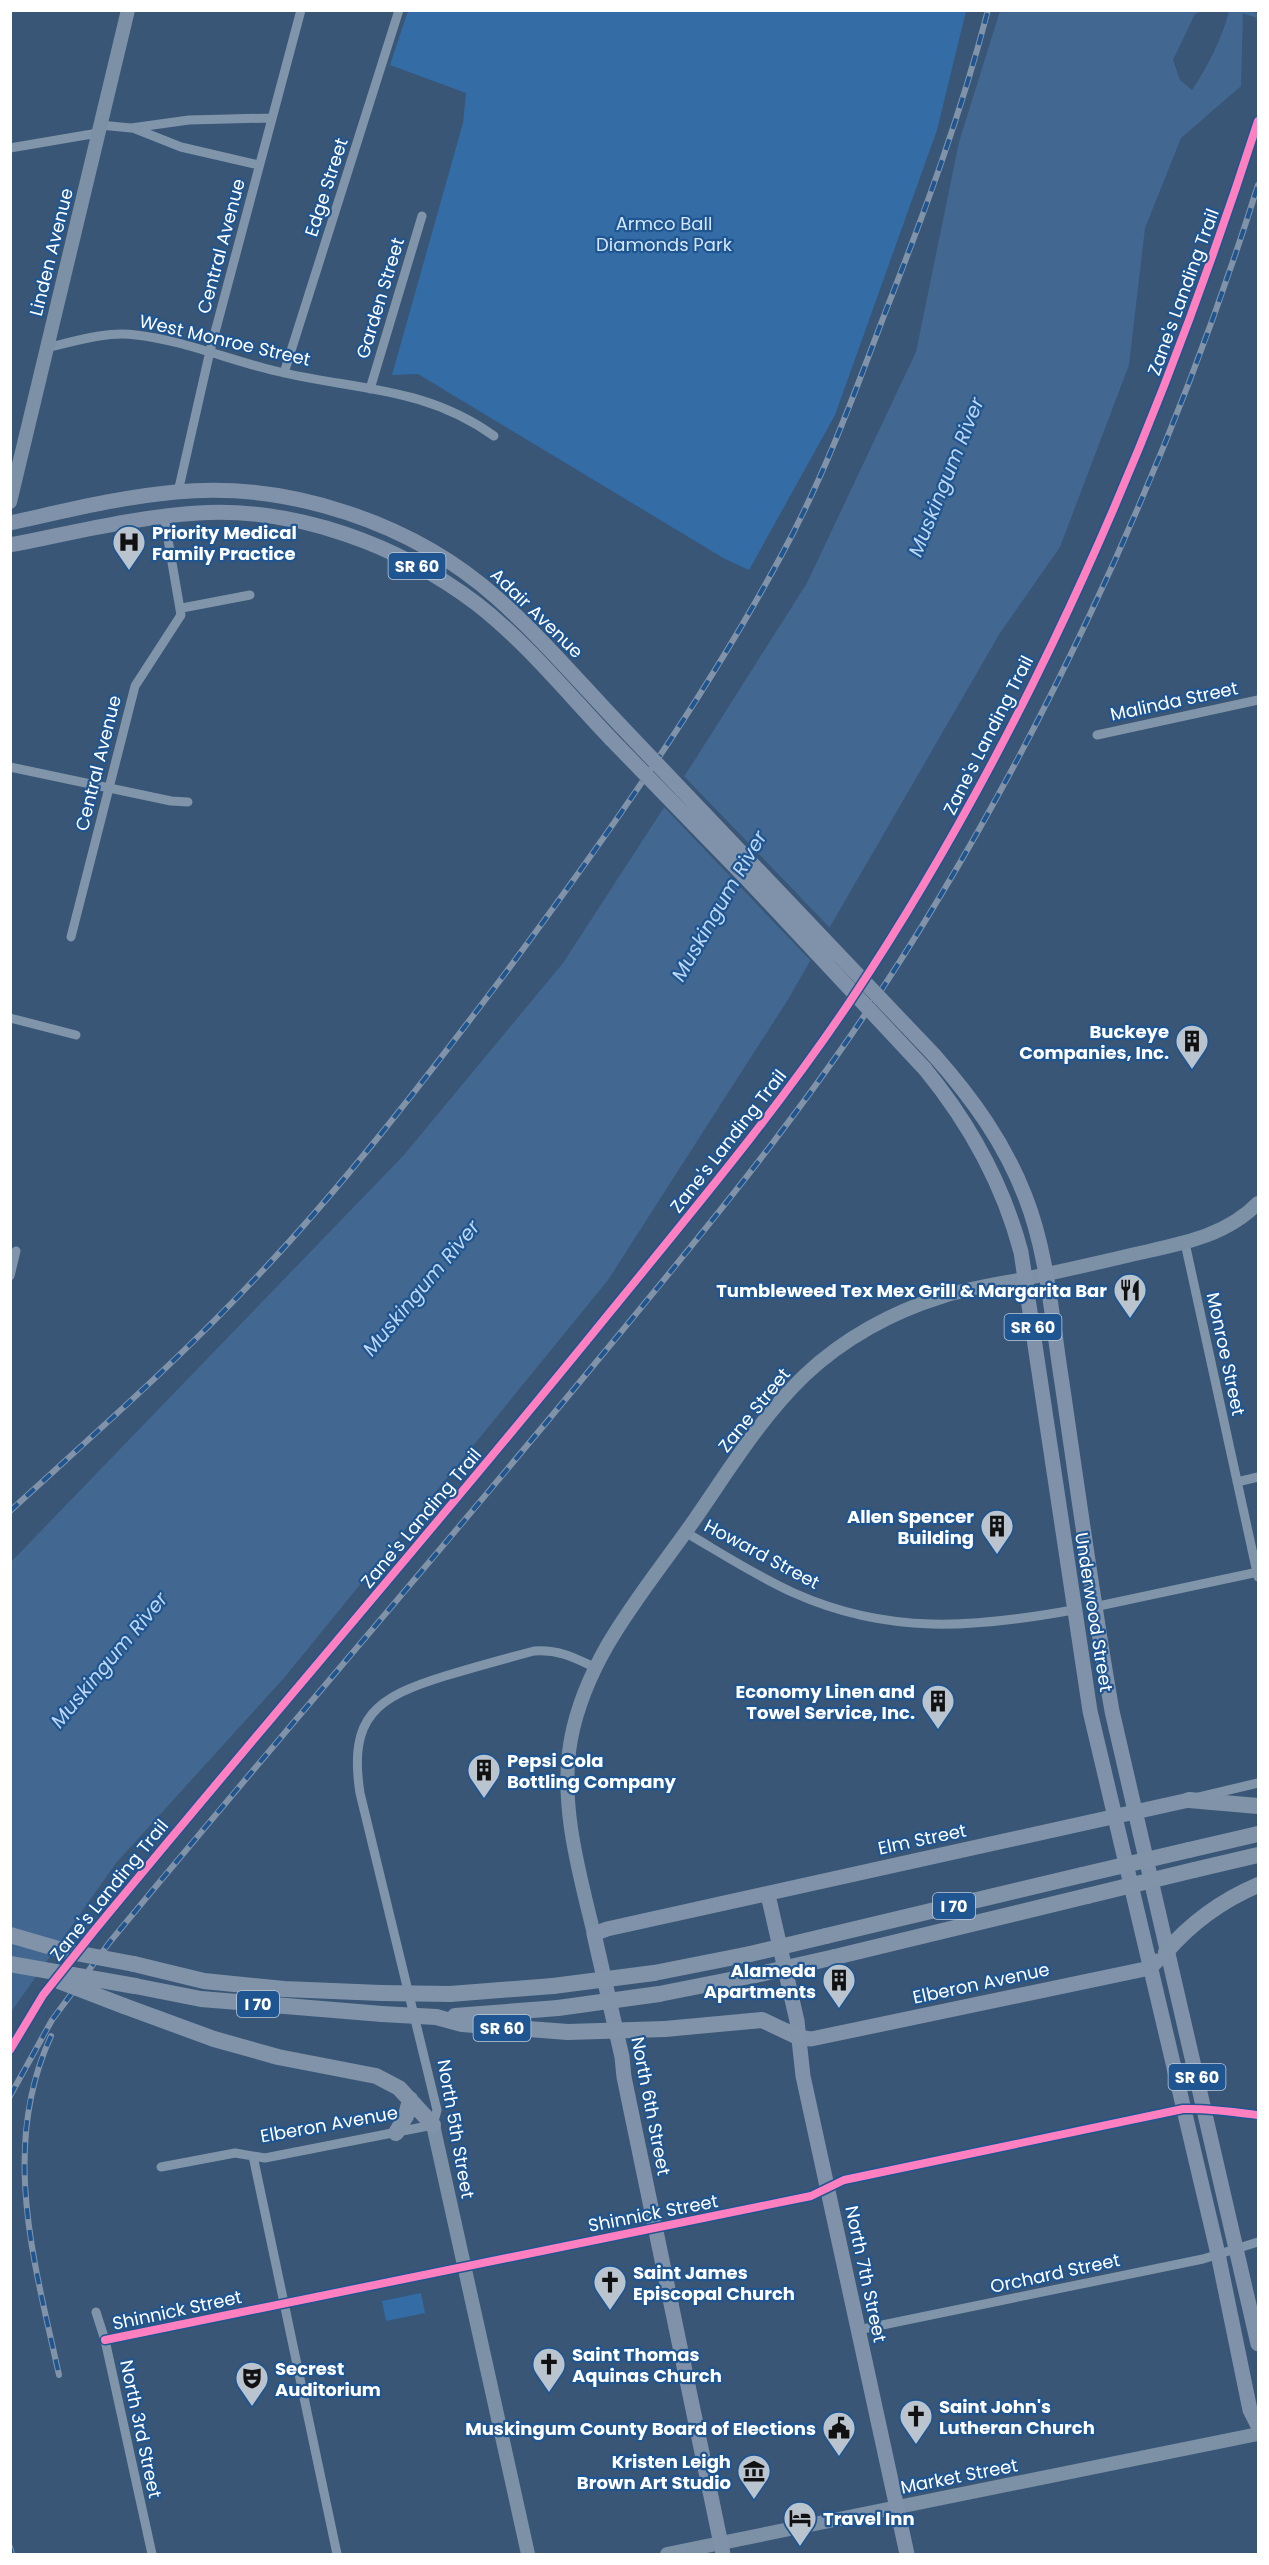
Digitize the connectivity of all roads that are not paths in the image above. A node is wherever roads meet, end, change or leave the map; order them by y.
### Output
1 (128, 10) edge
2 (301, 10) edge
3 (399, 10) edge
4 (271, 118) junction
5 (130, 128) junction
6 (99, 129) junction
7 (10, 148) edge
8 (259, 165) junction
9 (422, 216) dead end
10 (46, 348) junction
11 (210, 351) junction
12 (284, 373) junction
13 (370, 389) junction
14 (494, 436) dead end
15 (178, 492) junction
16 (10, 502) edge
17 (164, 516) junction
18 (10, 523) edge
19 (10, 545) edge
20 (250, 595) dead end
21 (182, 608) junction
22 (1258, 700) edge
23 (1097, 735) dead end
24 (10, 767) edge
25 (110, 787) junction
26 (188, 802) dead end
27 (755, 875) junction
28 (71, 937) dead end
29 (10, 1018) edge
30 (76, 1035) dead end
31 (1258, 1203) edge
32 (1185, 1243) junction
33 (16, 1251) dead end
34 (1045, 1274) junction
35 (10, 1276) edge
36 (1026, 1278) junction
37 (1258, 1477) edge
38 (1238, 1482) junction
39 (685, 1532) junction
40 (1258, 1574) edge
41 (1094, 1607) junction
42 (1073, 1610) junction
43 (594, 1666) junction
44 (1258, 1783) edge
45 (1189, 1800) junction
46 (1258, 1806) edge
47 (1133, 1811) junction
48 (1114, 1816) junction
49 (1258, 1834) edge
50 (1258, 1855) edge
51 (1258, 1885) edge
52 (768, 1895) junction
53 (10, 1935) edge
54 (594, 1935) junction
55 (1166, 1952) junction
56 (18, 1966) edge
57 (1150, 1968) junction
58 (436, 2017) junction
59 (798, 2037) junction
60 (410, 2099) junction
61 (1204, 2108) junction
62 (1184, 2109) junction
63 (1258, 2115) edge
64 (433, 2125) junction
65 (396, 2133) junction
66 (253, 2156) junction
67 (161, 2167) dead end
68 (828, 2188) junction
69 (655, 2228) junction
70 (1258, 2242) edge
71 (1238, 2247) junction
72 (1218, 2254) junction
73 (465, 2266) junction
74 (284, 2303) junction
75 (96, 2312) dead end
76 (858, 2330) junction
77 (105, 2340) junction
78 (1258, 2344) edge
79 (1258, 2426) edge
80 (1258, 2434) edge
81 (897, 2507) junction
82 (722, 2549) edge
83 (152, 2554) edge
84 (337, 2554) edge
85 (528, 2554) edge
86 (667, 2554) edge
87 (907, 2554) edge

1 - 6 main road, Linden Avenue
2 - 4 street, Central Avenue
3 - 12 street, Edge Street
4 - 5 street
4 - 8 street, Central Avenue
5 - 6 street
5 - 8 street
6 - 7 street
6 - 10 main road, Linden Avenue
8 - 11 street, Central Avenue
9 - 13 street, Garden Street
10 - 11 street, West Monroe Street
10 - 16 main road, Linden Avenue
11 - 12 street, West Monroe Street
11 - 15 street, Central Avenue
12 - 13 street, West Monroe Street
13 - 14 street, West Monroe Street
15 - 18 main road, Adair Avenue / SR 60
15 - 27 main road, Adair Avenue / SR 60, bridge
17 - 19 main road, Adair Avenue / SR 60
17 - 21 street
17 - 27 main road, Adair Avenue / SR 60, bridge
20 - 21 street
21 - 25 street, Central Avenue
22 - 23 street, Malinda Street
24 - 25 street
25 - 26 street
25 - 28 street, Central Avenue
27 - 34 main road, Underwood Street / SR 60, bridge
27 - 36 main road, Underwood Street / SR 60, bridge
29 - 30 street
31 - 32 main road, Zane Street
32 - 34 main road, Zane Street
32 - 38 street, Monroe Street
33 - 35 street
34 - 36 main road, Zane Street
34 - 41 main road, Underwood Street / SR 60
36 - 39 main road, Zane Street
36 - 42 main road, Underwood Street / SR 60
37 - 38 street
38 - 40 street, Monroe Street
39 - 42 street, Howard Street
39 - 43 main road, Zane Street
40 - 41 street
41 - 47 main road, Underwood Street / SR 60
42 - 48 main road, Underwood Street / SR 60
43 - 54 main road, North 6th Street
43 - 64 street, North 5th Street
44 - 45 street, Elm Street
45 - 46 highway
45 - 47 main road, Elm Street
47 - 48 main road, Elm Street
47 - 55 main road, Underwood Street / SR 60
48 - 52 main road, Elm Street
48 - 57 main road, Underwood Street / SR 60
49 - 53 highway, I 70, bridge
50 - 58 highway, I 70, bridge
51 - 55 highway
52 - 54 main road, Elm Street
52 - 59 main road, North 7th Street
54 - 69 main road, North 6th Street
55 - 57 main road
55 - 61 main road, Underwood Street / SR 60
56 - 58 highway, I 70, bridge
56 - 60 highway, bridge
57 - 59 main road, Elberon Avenue
57 - 62 main road, Underwood Street / SR 60
58 - 59 highway, SR 60, bridge
59 - 68 main road, North 7th Street
60 - 64 highway
60 - 65 highway
61 - 62 street, Shinnick Street
61 - 63 street, Shinnick Street
61 - 71 main road, Underwood Street / SR 60
62 - 68 street, Shinnick Street
62 - 72 main road, Underwood Street / SR 60
64 - 65 street, Elberon Avenue
64 - 73 main road, North 5th Street
65 - 66 street, Elberon Avenue
66 - 67 street, Elberon Avenue
66 - 74 street
68 - 69 street, Shinnick Street
68 - 76 main road, North 7th Street
69 - 73 street, Shinnick Street
69 - 82 main road, North 6th Street
70 - 71 street, Orchard Street
71 - 72 street, Orchard Street
71 - 78 main road, Underwood Street / SR 60
72 - 76 street, Orchard Street
72 - 79 main road, Underwood Street / SR 60
73 - 74 street, Shinnick Street
73 - 85 main road, North 5th Street
74 - 77 street, Shinnick Street
74 - 84 street
75 - 77 street, North 3rd Street
76 - 81 main road, North 7th Street
77 - 83 street, North 3rd Street
80 - 81 main road, Market Street
81 - 82 main road, Market Street
81 - 87 main road, North 7th Street
82 - 86 main road, Market Street

